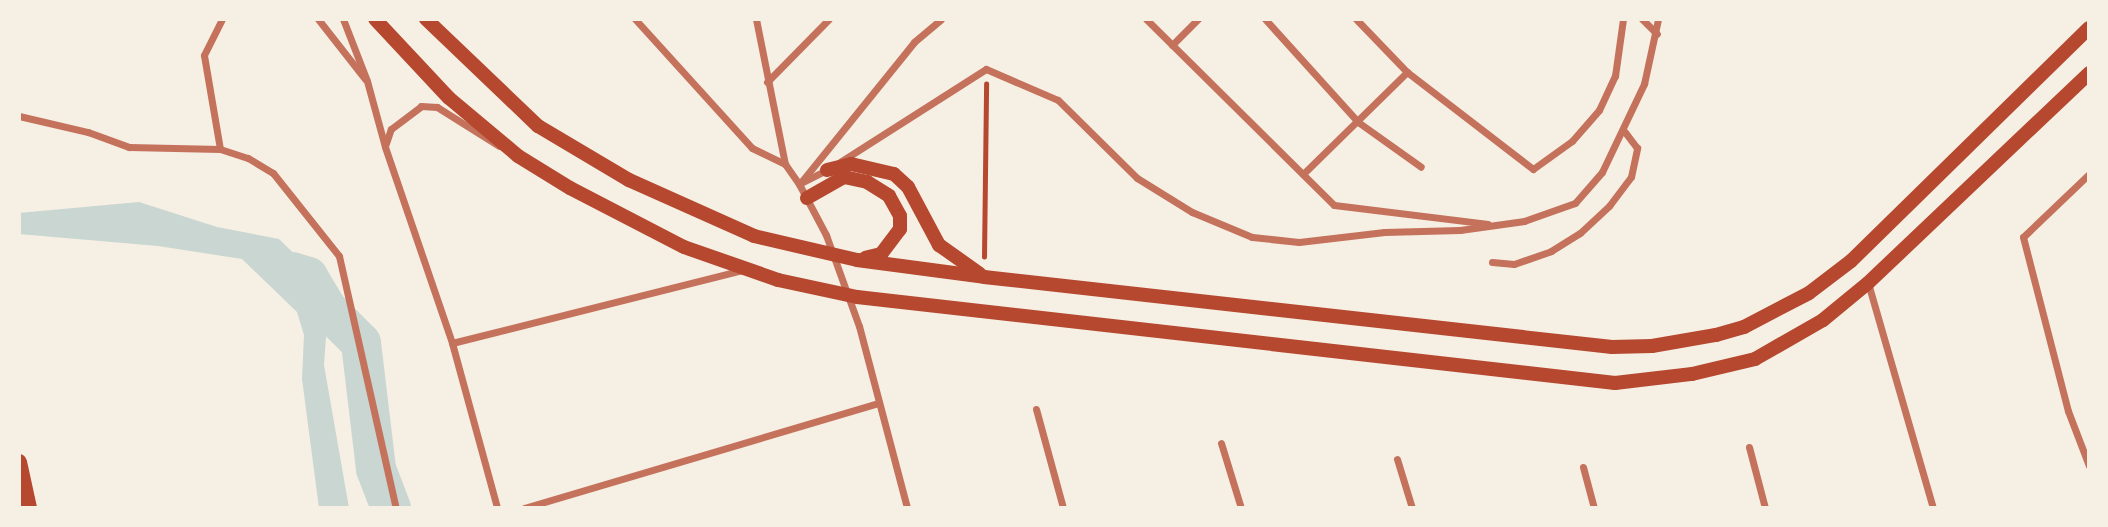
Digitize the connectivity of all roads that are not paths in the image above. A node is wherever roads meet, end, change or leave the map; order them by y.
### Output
1 (222, 19) edge
2 (318, 19) edge
3 (343, 19) edge
4 (375, 19) edge
5 (426, 19) edge
6 (635, 19) edge
7 (756, 19) edge
8 (829, 19) edge
9 (941, 19) edge
10 (1146, 19) edge
11 (1198, 19) edge
12 (1265, 19) edge
13 (1356, 19) edge
14 (1623, 19) edge
15 (1642, 19) edge
16 (1658, 19) edge
17 (2089, 28) edge
18 (1657, 34) junction
19 (1172, 46) junction
20 (1407, 72) junction
21 (2089, 73) edge
22 (367, 81) junction
23 (767, 82) junction
24 (19, 116) edge
25 (1358, 122) junction
26 (1625, 132) junction
27 (384, 146) junction
28 (220, 149) junction
29 (518, 156) junction
30 (785, 164) junction
31 (1421, 167) dead end
32 (827, 170) junction
33 (1303, 174) junction
34 (2089, 174) edge
35 (799, 184) junction
36 (807, 198) junction
37 (1498, 225) junction
38 (857, 260) junction
39 (1492, 262) dead end
40 (743, 270) junction
41 (984, 277) junction
42 (1868, 284) junction
43 (452, 344) junction
44 (878, 403) junction
45 (1035, 409) dead end
46 (1221, 443) dead end
47 (1749, 447) dead end
48 (1397, 458) dead end
49 (19, 462) edge
50 (2089, 466) edge
51 (1583, 467) dead end
52 (29, 508) edge
53 (396, 508) edge
54 (497, 508) edge
55 (524, 508) edge
56 (907, 508) edge
57 (1063, 508) edge
58 (1241, 508) edge
59 (1412, 508) edge
60 (1594, 508) edge
61 (1765, 508) edge
62 (1933, 508) edge

1 - 28 street
2 - 22 street
3 - 22 street
4 - 29 main road
5 - 38 main road
6 - 30 street
7 - 23 street
8 - 23 street
9 - 35 street
10 - 19 street
11 - 19 street
12 - 25 street
13 - 20 street
14 - 20 street
15 - 18 street
16 - 18 street
17 - 41 main road
18 - 26 street
19 - 33 street
20 - 25 street
21 - 42 main road
22 - 27 street
23 - 30 street
24 - 28 street
25 - 31 street
25 - 33 street
26 - 37 street
26 - 39 street
27 - 29 street
27 - 43 street
28 - 53 street
29 - 40 main road
30 - 35 street
32 - 35 street
32 - 37 street
32 - 41 main road
33 - 37 street
34 - 50 street
35 - 36 street
36 - 38 main road
36 - 44 street
38 - 41 main road
40 - 42 main road
40 - 43 street
42 - 62 street
43 - 54 street
44 - 55 street
44 - 56 street
45 - 57 street
46 - 58 street
47 - 61 street
48 - 59 street
49 - 52 main road
51 - 60 street

